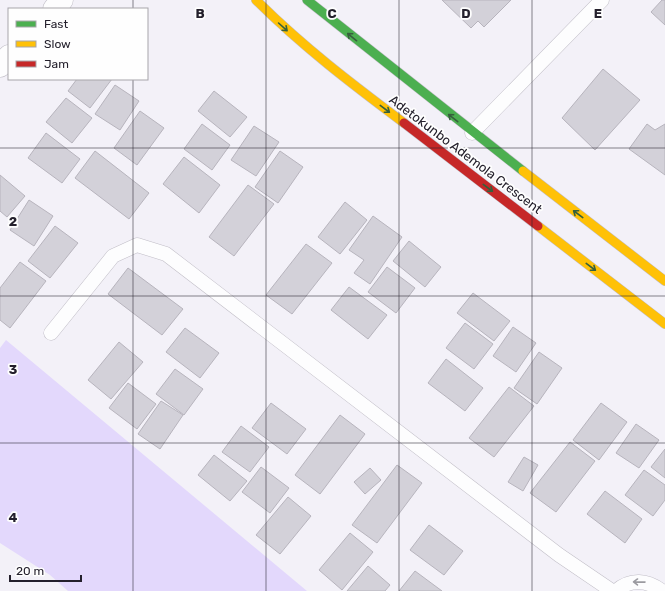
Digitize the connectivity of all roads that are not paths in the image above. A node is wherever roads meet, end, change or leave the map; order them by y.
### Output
1 (62, 0) edge
2 (256, 0) edge
3 (307, 0) edge
4 (602, 0) edge
5 (55, 8) edge
6 (8, 57) edge
7 (0, 66) edge
8 (472, 133) junction
9 (665, 280) edge
10 (665, 324) edge
11 (51, 333) dead end
12 (665, 587) edge
13 (612, 591) edge
14 (616, 591) edge
15 (662, 591) edge

1 - 5 street
2 -> 10 main road, Adetokunbo Ademola Crescent
8 -> 3 main road, Adetokunbo Ademola Crescent
4 - 8 lane
6 - 7 street
9 -> 8 main road, Adetokunbo Ademola Crescent
11 - 13 lane
12 - 15 lane
15 -> 14 lane

